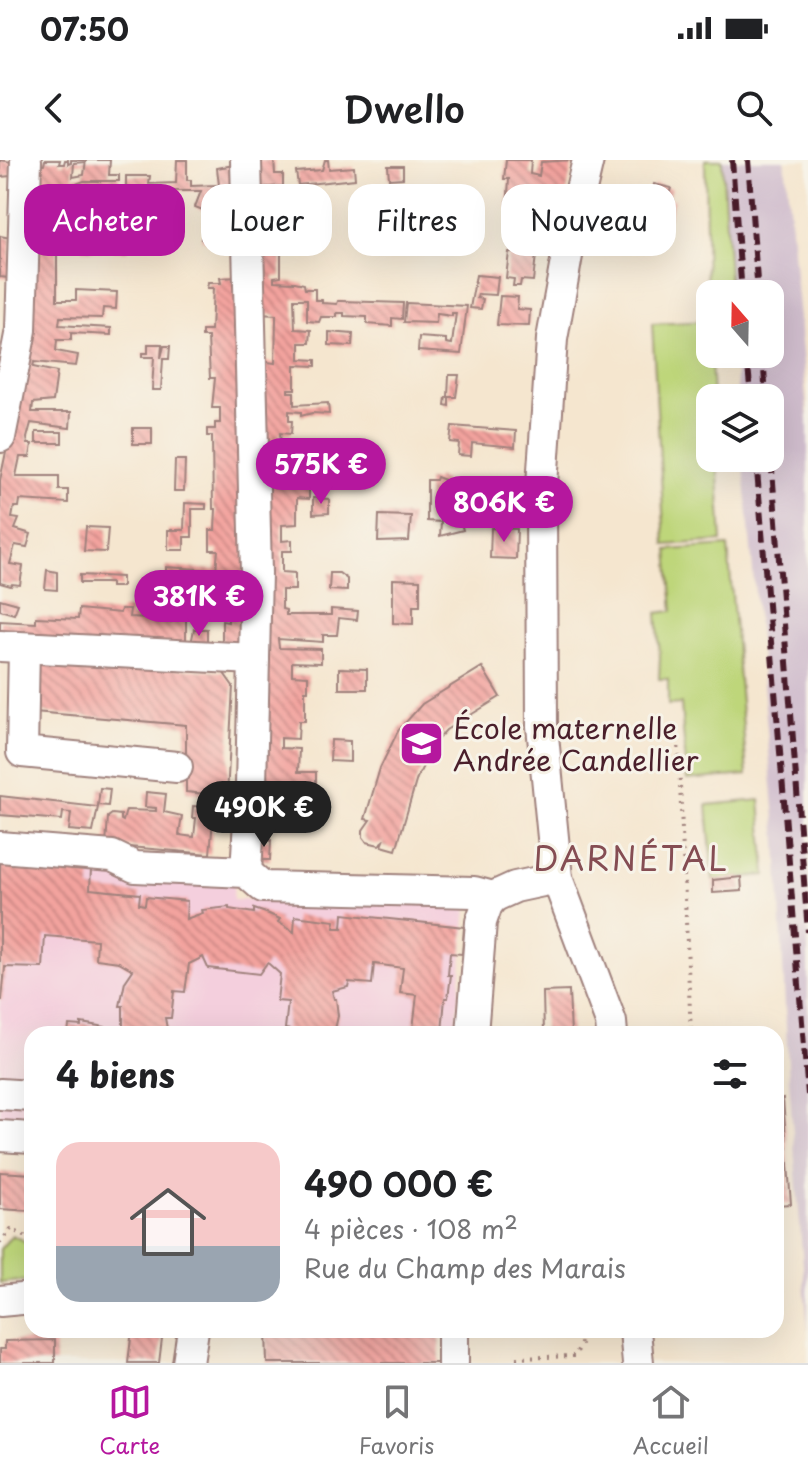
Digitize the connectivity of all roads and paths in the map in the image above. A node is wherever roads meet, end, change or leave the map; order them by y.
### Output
1 (26, 160) edge
2 (246, 160) edge
3 (588, 160) edge
4 (0, 437) edge
5 (12, 647) edge
6 (254, 659) junction
7 (678, 739) dead end
8 (177, 767) dead end
9 (0, 847) edge
10 (246, 872) junction
11 (557, 878) junction
12 (493, 897) junction
13 (473, 1026) edge
14 (611, 1026) edge
15 (691, 1026) edge
16 (0, 1094) edge
17 (24, 1096) edge
18 (0, 1136) edge
19 (24, 1138) edge
20 (24, 1236) edge
21 (0, 1243) edge
22 (24, 1299) edge
23 (0, 1301) edge
24 (192, 1338) edge
25 (453, 1338) edge
26 (583, 1338) edge
27 (636, 1338) edge
28 (516, 1358) dead end
29 (188, 1363) edge
30 (453, 1363) edge
31 (638, 1363) edge

1 - 4 street
2 - 6 street
3 - 11 street
5 - 6 street
5 - 8 street
6 - 10 street
7 - 15 path
9 - 10 street
10 - 12 street
11 - 12 street
11 - 14 street
12 - 13 street
16 - 17 street
18 - 19 street
20 - 21 path
22 - 23 street
24 - 29 street
25 - 30 street
26 - 28 path
27 - 31 street

